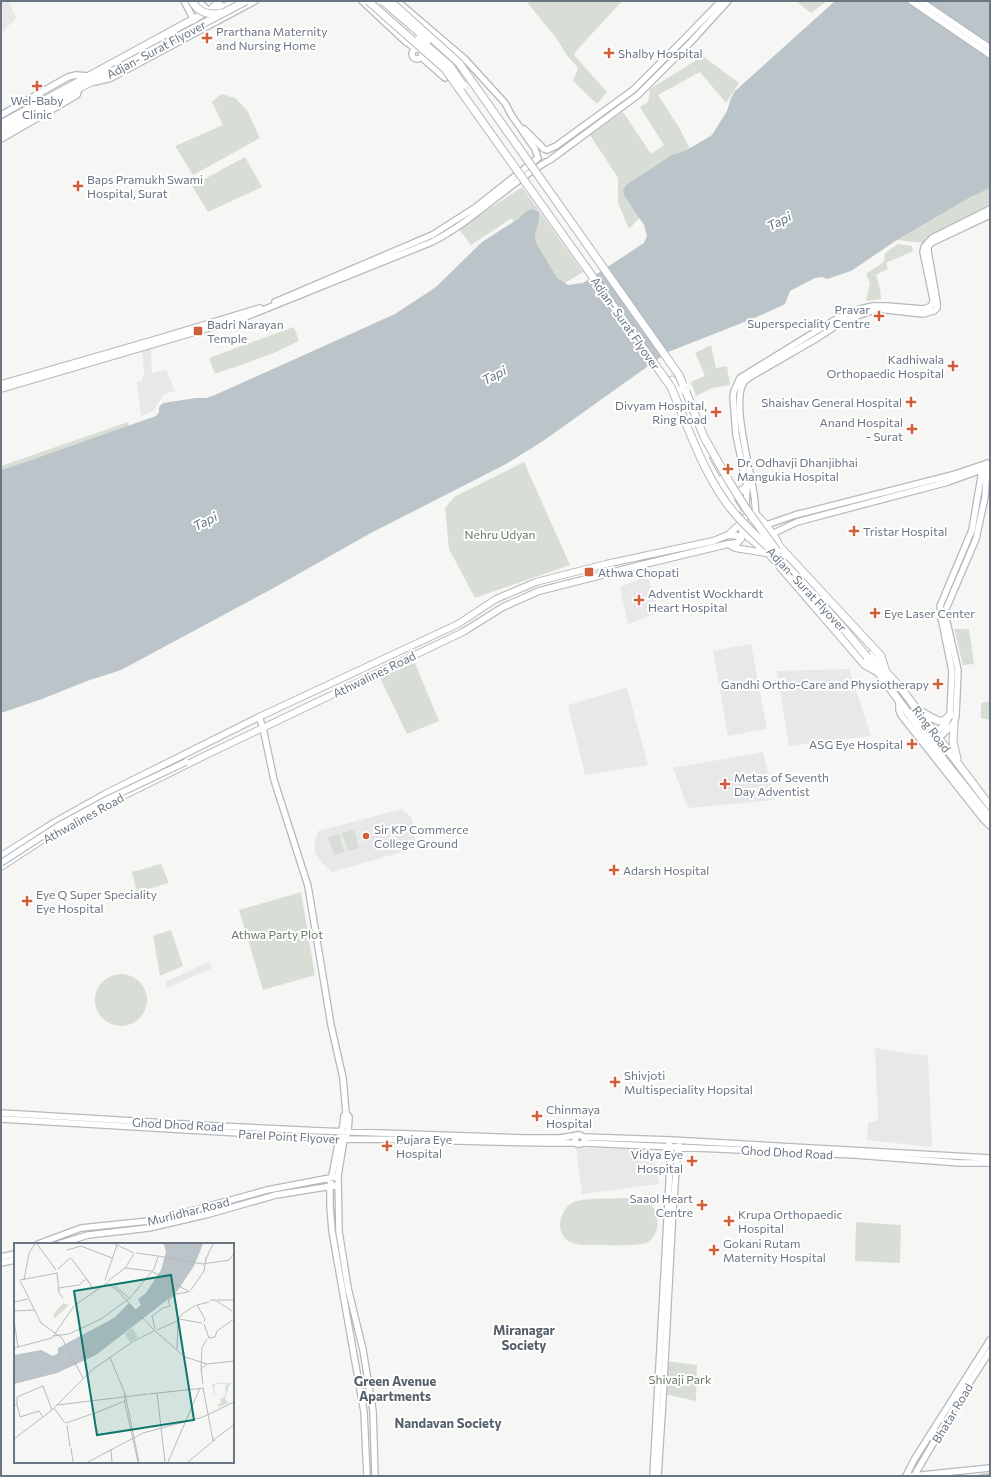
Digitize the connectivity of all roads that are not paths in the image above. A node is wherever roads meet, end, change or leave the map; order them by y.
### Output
1 (184, 1) edge
2 (192, 1) edge
3 (198, 1) edge
4 (219, 1) edge
5 (235, 1) edge
6 (246, 1) edge
7 (255, 1) edge
8 (362, 1) edge
9 (368, 1) edge
10 (376, 1) edge
11 (382, 1) edge
12 (390, 1) edge
13 (397, 1) edge
14 (720, 1) edge
15 (728, 1) edge
16 (911, 1) edge
17 (921, 1) edge
18 (227, 8) junction
19 (210, 10) junction
20 (193, 19) junction
21 (217, 21) junction
22 (199, 31) junction
23 (436, 36) junction
24 (406, 42) junction
25 (990, 48) edge
26 (420, 52) junction
27 (412, 54) junction
28 (990, 55) edge
29 (465, 59) junction
30 (90, 76) junction
31 (87, 85) junction
32 (1, 115) edge
33 (512, 116) junction
34 (1, 124) edge
35 (10, 130) junction
36 (1, 132) edge
37 (1, 139) edge
38 (546, 149) junction
39 (538, 156) junction
40 (548, 161) junction
41 (990, 209) edge
42 (990, 215) edge
43 (333, 279) junction
44 (675, 380) junction
45 (1, 384) edge
46 (1, 389) edge
47 (987, 466) edge
48 (974, 473) junction
49 (981, 482) junction
50 (747, 487) junction
51 (728, 488) junction
52 (746, 503) junction
53 (748, 517) junction
54 (766, 525) junction
55 (772, 534) junction
56 (728, 535) junction
57 (728, 544) junction
58 (780, 547) junction
59 (768, 554) junction
60 (868, 656) junction
61 (886, 671) junction
62 (878, 672) junction
63 (899, 702) junction
64 (916, 709) junction
65 (266, 714) junction
66 (950, 715) junction
67 (259, 717) junction
68 (270, 724) junction
69 (954, 724) junction
70 (263, 728) junction
71 (936, 736) junction
72 (930, 741) junction
73 (202, 757) junction
74 (957, 762) junction
75 (990, 806) edge
76 (990, 818) edge
77 (990, 826) edge
78 (12, 849) junction
79 (1, 856) edge
80 (17, 856) junction
81 (1, 862) edge
82 (1, 867) edge
83 (1, 1113) edge
84 (346, 1113) junction
85 (1, 1119) edge
86 (341, 1132) junction
87 (348, 1132) junction
88 (582, 1138) junction
89 (341, 1139) junction
90 (671, 1143) junction
91 (678, 1144) junction
92 (990, 1158) edge
93 (990, 1163) edge
94 (335, 1177) junction
95 (338, 1185) junction
96 (330, 1186) junction
97 (41, 1243) edge
98 (62, 1243) edge
99 (14, 1254) edge
100 (1, 1257) edge
101 (14, 1260) edge
102 (1, 1263) edge
103 (990, 1340) edge
104 (990, 1351) edge
105 (990, 1468) edge
106 (366, 1476) edge
107 (375, 1476) edge
108 (653, 1476) edge
109 (658, 1476) edge
110 (906, 1476) edge
111 (910, 1476) edge
112 (914, 1476) edge

1 - 20 street
2 - 18 highway, bridge
3 - 19 street
4 - 19 highway
5 - 18 highway, Adjan- Surat Flyover
6 - 18 highway, Adjan- Surat Flyover, bridge
7 - 21 street
8 - 24 street
9 - 60 highway, Adjan- Surat Flyover, bridge
10 - 44 highway, bridge
11 - 44 highway, bridge
12 - 60 highway, Adjan- Surat Flyover, bridge
13 - 23 street
14 - 38 street
15 - 40 street
16 - 28 street
17 - 25 street
18 - 19 highway, Adjan- Surat Flyover
18 - 31 highway, Adjan- Surat Flyover, bridge
19 - 20 highway
19 - 21 street
20 - 22 street
20 - 30 highway
21 - 22 street
22 - 31 street
23 - 26 street
23 - 29 street
24 - 26 street
24 - 27 street
26 - 27 street
26 - 27 street
26 - 29 street
29 - 33 street
30 - 32 street
30 - 34 highway
31 - 35 highway, Adjan- Surat Flyover
33 - 38 street
33 - 39 street
35 - 36 highway, Adjan- Surat Flyover
35 - 37 street
38 - 39 street
38 - 40 street
39 - 40 street
39 - 43 street
40 - 43 street
41 - 50 street
42 - 53 street
43 - 45 street
43 - 46 street
44 - 51 highway
44 - 53 highway
47 - 48 street
47 - 49 street
47 - 54 street
47 - 69 street
48 - 49 street
48 - 55 street
49 - 66 street
50 - 51 highway
50 - 52 street
51 - 52 highway
52 - 53 highway
53 - 54 main road
53 - 56 main road, Athwalines Road
53 - 59 main road
54 - 55 main road
55 - 58 main road
56 - 57 main road
56 - 65 main road, Athwalines Road
57 - 59 main road
57 - 68 main road, Athwalines Road
58 - 59 main road
58 - 61 highway
59 - 62 highway
60 - 61 highway, Ring Road
60 - 62 highway, Ring Road
61 - 64 highway, Ring Road
62 - 63 highway, Ring Road
63 - 72 highway, Ring Road
63 - 77 street
64 - 66 highway
64 - 71 highway, Ring Road
65 - 67 main road, Athwalines Road
65 - 68 main road
66 - 71 street
67 - 70 street
67 - 78 main road, Athwalines Road
68 - 70 main road, Athwalines Road
69 - 71 street
69 - 74 highway
70 - 73 main road, Athwalines Road
70 - 84 street
71 - 72 street
71 - 74 highway, Ring Road
72 - 76 highway, Ring Road
73 - 80 main road, Athwalines Road
73 - 81 street, bridge
74 - 75 highway, Ring Road
78 - 79 main road, Athwalines Road
78 - 80 main road
80 - 82 main road, Athwalines Road
83 - 86 street, Ghod Dhod Road
84 - 86 street
84 - 87 street
85 - 89 street, Parel Point Flyover
86 - 87 street, Ghod Dhod Road
86 - 89 street
87 - 88 street, Ghod Dhod Road
87 - 89 street
88 - 89 street, Parel Point Flyover
88 - 90 street, Ghod Dhod Road
89 - 94 street
90 - 91 street, Ghod Dhod Road
90 - 108 street
91 - 92 street
91 - 93 street, Ghod Dhod Road
91 - 109 street
94 - 95 street
94 - 96 street
94 - 97 street, Murlidhar Road
95 - 96 street, Murlidhar Road
95 - 107 street
96 - 98 street, Murlidhar Road
96 - 106 street
99 - 100 street
101 - 102 street
103 - 110 street
104 - 112 street, Bhatar Road
105 - 112 street
111 - 112 street

